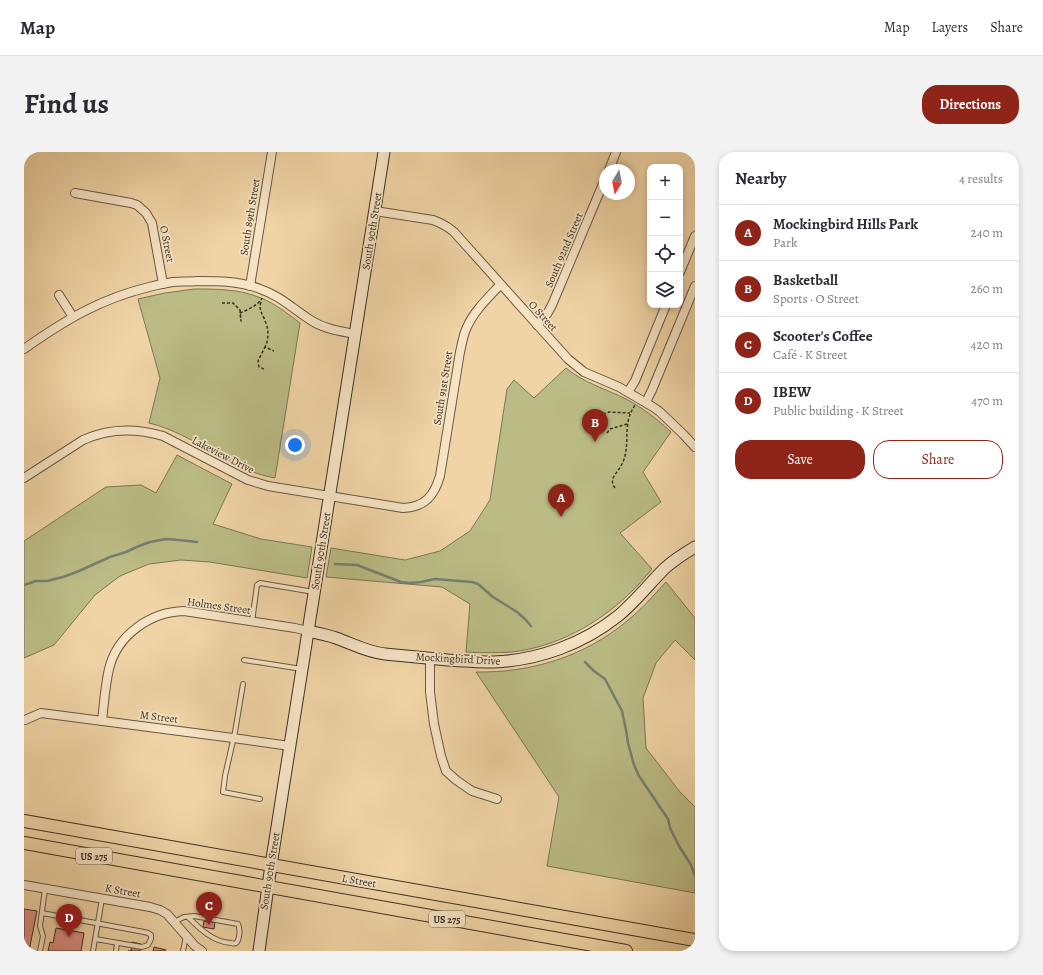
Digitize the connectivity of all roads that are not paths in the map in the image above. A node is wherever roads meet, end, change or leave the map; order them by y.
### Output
1 (272, 152) edge
2 (384, 152) edge
3 (616, 152) edge
4 (611, 164) edge
5 (75, 193) dead end
6 (599, 193) edge
7 (375, 211) junction
8 (695, 236) edge
9 (683, 265) edge
10 (163, 284) junction
11 (500, 285) junction
12 (250, 286) junction
13 (695, 286) edge
14 (59, 295) dead end
15 (665, 308) edge
16 (73, 317) junction
17 (537, 325) junction
18 (355, 334) junction
19 (24, 348) edge
20 (628, 392) junction
21 (646, 402) junction
22 (695, 447) edge
23 (24, 478) edge
24 (329, 496) junction
25 (424, 502) joint
26 (695, 547) edge
27 (314, 592) junction
28 (252, 622) junction
29 (308, 631) junction
30 (430, 658) junction
31 (244, 660) dead end
32 (302, 669) junction
33 (243, 684) dead end
34 (26, 720) dead end
35 (102, 721) junction
36 (233, 738) junction
37 (290, 746) junction
38 (260, 799) dead end
39 (497, 799) dead end
40 (24, 821) edge
41 (24, 844) edge
42 (271, 865) junction
43 (24, 885) edge
44 (268, 887) junction
45 (45, 888) junction
46 (102, 899) junction
47 (42, 913) junction
48 (188, 917) junction
49 (174, 922) junction
50 (98, 923) junction
51 (186, 936) junction
52 (95, 939) junction
53 (695, 940) edge
54 (117, 943) junction
55 (40, 951) edge
56 (93, 951) edge
57 (116, 951) edge
58 (184, 951) edge
59 (202, 951) edge
60 (259, 951) edge
61 (626, 951) edge

1 - 12 street, South 89th Street
2 - 7 street, South 90th Street
3 - 4 street
5 - 10 street, O Street
6 - 17 street, South 92nd Street
7 - 11 street, O Street
7 - 18 street, South 90th Street
8 - 9 street
10 - 12 street
10 - 16 street
11 - 17 street, O Street
11 - 25 street, South 91st Street
12 - 18 street
13 - 21 street
14 - 16 street
15 - 20 street
16 - 19 street
17 - 20 street, O Street
18 - 24 street, South 90th Street
20 - 21 street, O Street
21 - 22 street, O Street
23 - 24 street, Lakeview Drive
24 - 25 street, Lakeview Drive
24 - 27 street, South 90th Street
26 - 30 street, Mockingbird Drive
27 - 28 lane
27 - 29 street, South 90th Street
28 - 29 street, Holmes Street
28 - 35 street, Holmes Street
29 - 30 street, Mockingbird Drive
29 - 32 street, South 90th Street
30 - 39 street
31 - 32 lane
32 - 37 street, South 90th Street
33 - 36 lane
34 - 35 street, M Street
35 - 36 street, M Street
36 - 37 street, M Street
36 - 38 lane
37 - 42 street, South 90th Street
40 - 42 main road, L Street / US 275
41 - 44 main road, L Street / US 275
42 - 44 street, South 90th Street
42 - 53 main road, L Street / US 275
43 - 45 street, K Street
44 - 60 street, South 90th Street
44 - 61 main road, L Street / US 275
45 - 46 street, K Street
45 - 47 lane
46 - 49 street, K Street
46 - 50 lane
47 - 50 lane
47 - 55 lane
48 - 48 lane
48 - 49 lane
49 - 51 street, K Street
50 - 52 lane
50 - 54 lane
51 - 58 lane
51 - 59 street, K Street
52 - 54 lane
52 - 56 lane
54 - 57 lane

